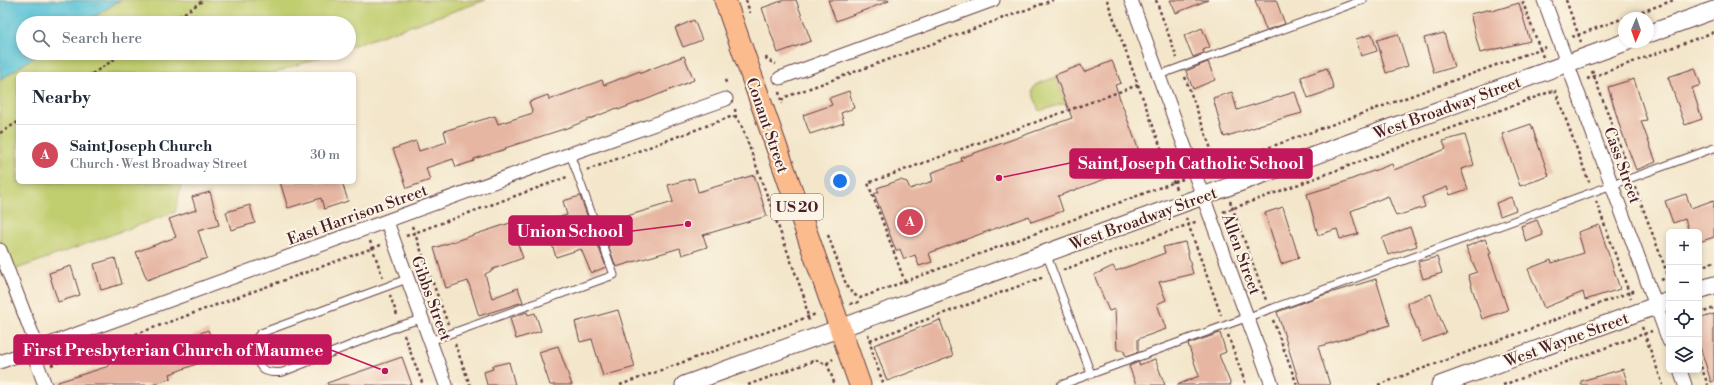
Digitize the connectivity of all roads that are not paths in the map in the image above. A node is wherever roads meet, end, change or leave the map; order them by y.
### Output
1 (725, 0) edge
2 (993, 0) edge
3 (1131, 0) edge
4 (1363, 0) edge
5 (1544, 0) edge
6 (1714, 10) edge
7 (1654, 32) edge
8 (1618, 45) edge
9 (1568, 63) junction
10 (1159, 75) junction
11 (780, 78) dead end
12 (729, 98) road end
13 (1714, 148) edge
14 (570, 154) junction
15 (1613, 186) junction
16 (1204, 197) junction
17 (387, 222) junction
18 (0, 250) edge
19 (1046, 253) junction
20 (408, 279) junction
21 (1714, 285) edge
22 (1702, 289) edge
23 (1663, 304) edge
24 (422, 318) junction
25 (1247, 318) junction
26 (839, 328) junction
27 (1668, 337) edge
28 (430, 341) junction
29 (35, 350) junction
30 (0, 362) edge
31 (1681, 373) edge
32 (1091, 374) junction
33 (45, 385) edge
34 (446, 385) edge
35 (684, 385) edge
36 (860, 385) edge
37 (1061, 385) edge
38 (1272, 385) edge
39 (1440, 385) edge
40 (1685, 385) edge

1 - 26 main road, Conant Street / US 20
2 - 11 street
3 - 10 street, Allen Street
4 - 10 lane
5 - 9 street, Cass Street
6 - 7 street
8 - 9 street, West Broadway Street
9 - 15 street, Cass Street
9 - 16 street, West Broadway Street
10 - 16 street, Allen Street
12 - 14 street, East Harrison Street
13 - 15 lane
14 - 17 street, East Harrison Street
14 - 28 lane
15 - 23 street, Cass Street
15 - 25 lane
16 - 19 street, West Broadway Street
16 - 25 street, Allen Street
17 - 20 street, Gibbs Street
17 - 29 street, East Harrison Street
18 - 29 street
19 - 26 street, West Broadway Street
19 - 32 lane
20 - 24 street, Gibbs Street
20 - 24 lane
21 - 22 street
23 - 27 street, Cass Street
23 - 39 street, West Wayne Street
24 - 28 street, Gibbs Street
25 - 32 lane
25 - 38 street, Allen Street
26 - 35 street, West Broadway Street
26 - 36 main road, Conant Street / US 20
28 - 34 street, Gibbs Street
29 - 30 street, East Harrison Street
29 - 33 street
31 - 40 street
32 - 37 lane

